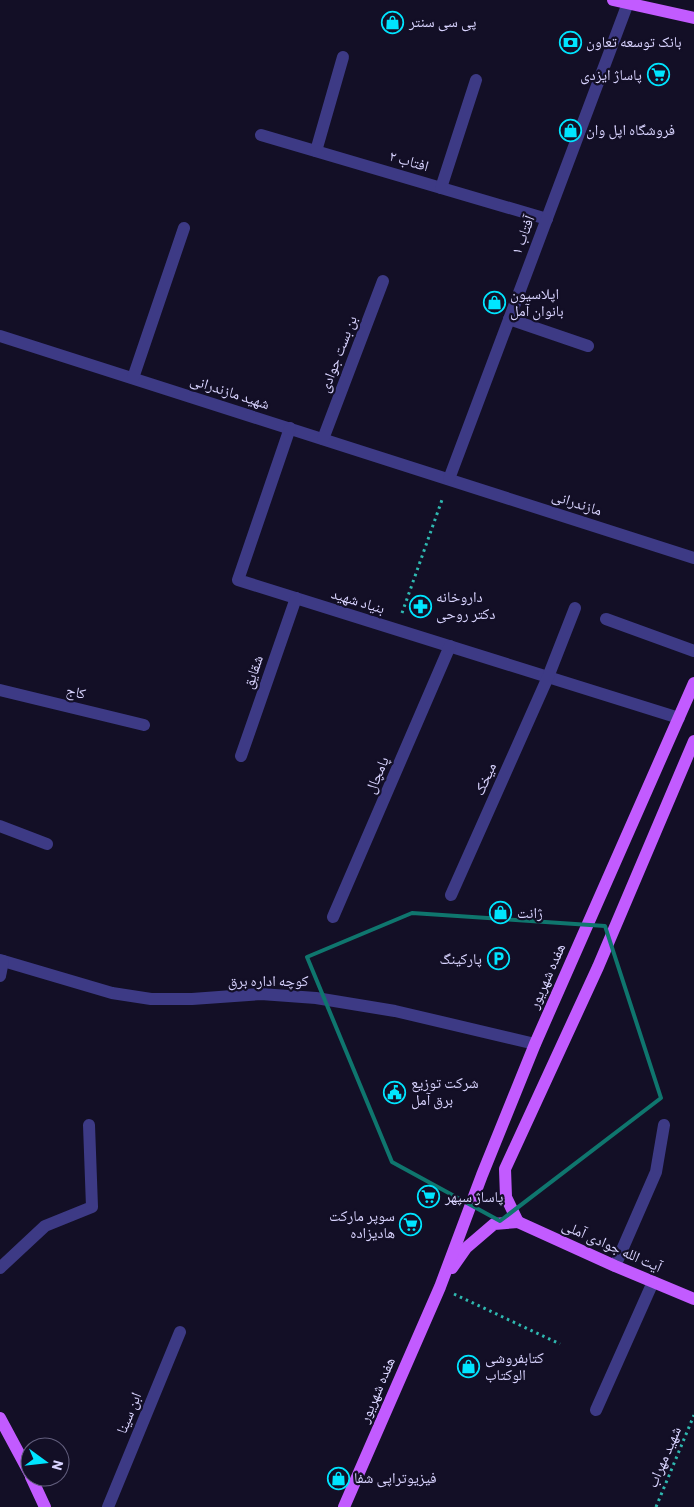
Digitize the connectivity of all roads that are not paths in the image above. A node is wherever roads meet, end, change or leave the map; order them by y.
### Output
1 (613, 0) edge
2 (628, 3) junction
3 (694, 18) edge
4 (343, 57) dead end
5 (476, 80) dead end
6 (261, 135) dead end
7 (316, 151) junction
8 (441, 188) junction
9 (547, 219) junction
10 (184, 228) dead end
11 (383, 281) dead end
12 (509, 319) junction
13 (0, 336) edge
14 (588, 346) dead end
15 (133, 378) junction
16 (290, 428) junction
17 (323, 439) junction
18 (449, 479) junction
19 (694, 558) edge
20 (296, 598) junction
21 (575, 608) dead end
22 (606, 620) dead end
23 (450, 646) junction
24 (694, 651) edge
25 (548, 677) junction
26 (694, 683) edge
27 (0, 690) edge
28 (679, 718) junction
29 (144, 725) dead end
30 (694, 741) edge
31 (241, 756) dead end
32 (0, 826) edge
33 (47, 844) dead end
34 (451, 895) dead end
35 (333, 917) dead end
36 (2, 961) edge
37 (0, 976) edge
38 (535, 1044) junction
39 (89, 1126) dead end
40 (664, 1126) dead end
41 (518, 1222) junction
42 (615, 1266) junction
43 (0, 1268) edge
44 (653, 1282) junction
45 (440, 1286) junction
46 (694, 1299) edge
47 (180, 1332) dead end
48 (596, 1410) dead end
49 (0, 1418) edge
50 (20, 1455) edge
51 (36, 1487) edge
52 (45, 1507) edge
53 (108, 1507) edge
54 (344, 1507) edge

1 - 2 main road
2 - 3 main road
2 - 9 street, آفتاب ۱
4 - 7 street
5 - 8 street
6 - 7 street, افتاب ۲
7 - 8 street, افتاب ۲
8 - 9 street, افتاب ۲
9 - 12 street, آفتاب ۱
10 - 15 street
11 - 17 street, بن بست جوادی
12 - 14 street
12 - 18 street, آفتاب ۱
13 - 15 street, شهید مازندرانی
15 - 16 street, شهید مازندرانی
16 - 17 street, شهید مازندرانی
16 - 20 street, بنیاد شهید
17 - 18 street, شهید مازندرانی
18 - 19 street, مازندرانی
20 - 23 street, بنیاد شهید
20 - 31 street, شقایق
21 - 25 street, میخک
22 - 24 street
23 - 25 street, بنیاد شهید
23 - 35 street, پامچال
25 - 28 street, بنیاد شهید
25 - 34 street, میخک
26 - 28 main road, هفده شهریور
27 - 29 street, کاج
28 - 38 main road, هفده شهریور
30 - 41 main road
32 - 33 street
36 - 37 street
36 - 38 street, کوچه اداره برق
38 - 45 main road, هفده شهریور
39 - 43 street
40 - 42 street
41 - 42 main road, آیت الله جوادی آملی
41 - 45 main road, هفده شهریور
42 - 44 main road, آیت الله جوادی آملی
44 - 46 main road, آیت الله جوادی آملی
44 - 48 street
45 - 54 main road, هفده شهریور
47 - 53 street, ابن سینا
49 - 50 main road
51 - 52 main road

